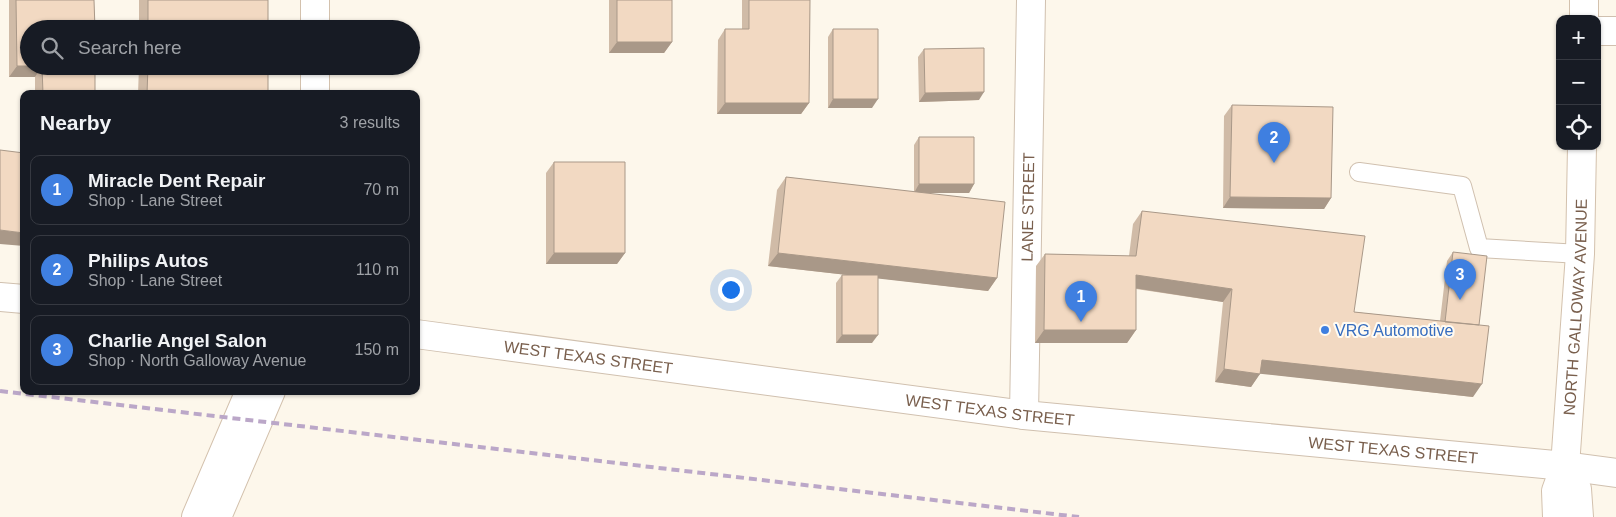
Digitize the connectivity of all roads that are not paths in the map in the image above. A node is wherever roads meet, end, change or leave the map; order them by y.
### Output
1 (315, 0) edge
2 (1031, 0) edge
3 (1584, 0) edge
4 (1584, 15) edge
5 (315, 20) edge
6 (1601, 31) edge
7 (1616, 31) edge
8 (315, 75) edge
9 (315, 90) edge
10 (1582, 150) edge
11 (1359, 172) dead end
12 (1580, 254) junction
13 (0, 298) edge
14 (20, 299) edge
15 (420, 335) edge
16 (248, 395) edge
17 (269, 395) edge
18 (1024, 414) junction
19 (1565, 466) junction
20 (1616, 473) edge
21 (196, 517) edge
22 (217, 517) edge
23 (1557, 517) edge
24 (1579, 517) edge

1 - 5 street
2 - 18 street, LANE STREET
3 - 4 street
6 - 7 street
8 - 9 street
10 - 12 street, NORTH GALLOWAY AVENUE
11 - 12 lane
12 - 19 street, NORTH GALLOWAY AVENUE
13 - 14 street
15 - 18 street, WEST TEXAS STREET
16 - 21 street
17 - 22 street
18 - 19 street, WEST TEXAS STREET
19 - 20 street, WEST TEXAS STREET
19 - 23 street, NORTH GALLOWAY AVENUE
19 - 24 street

